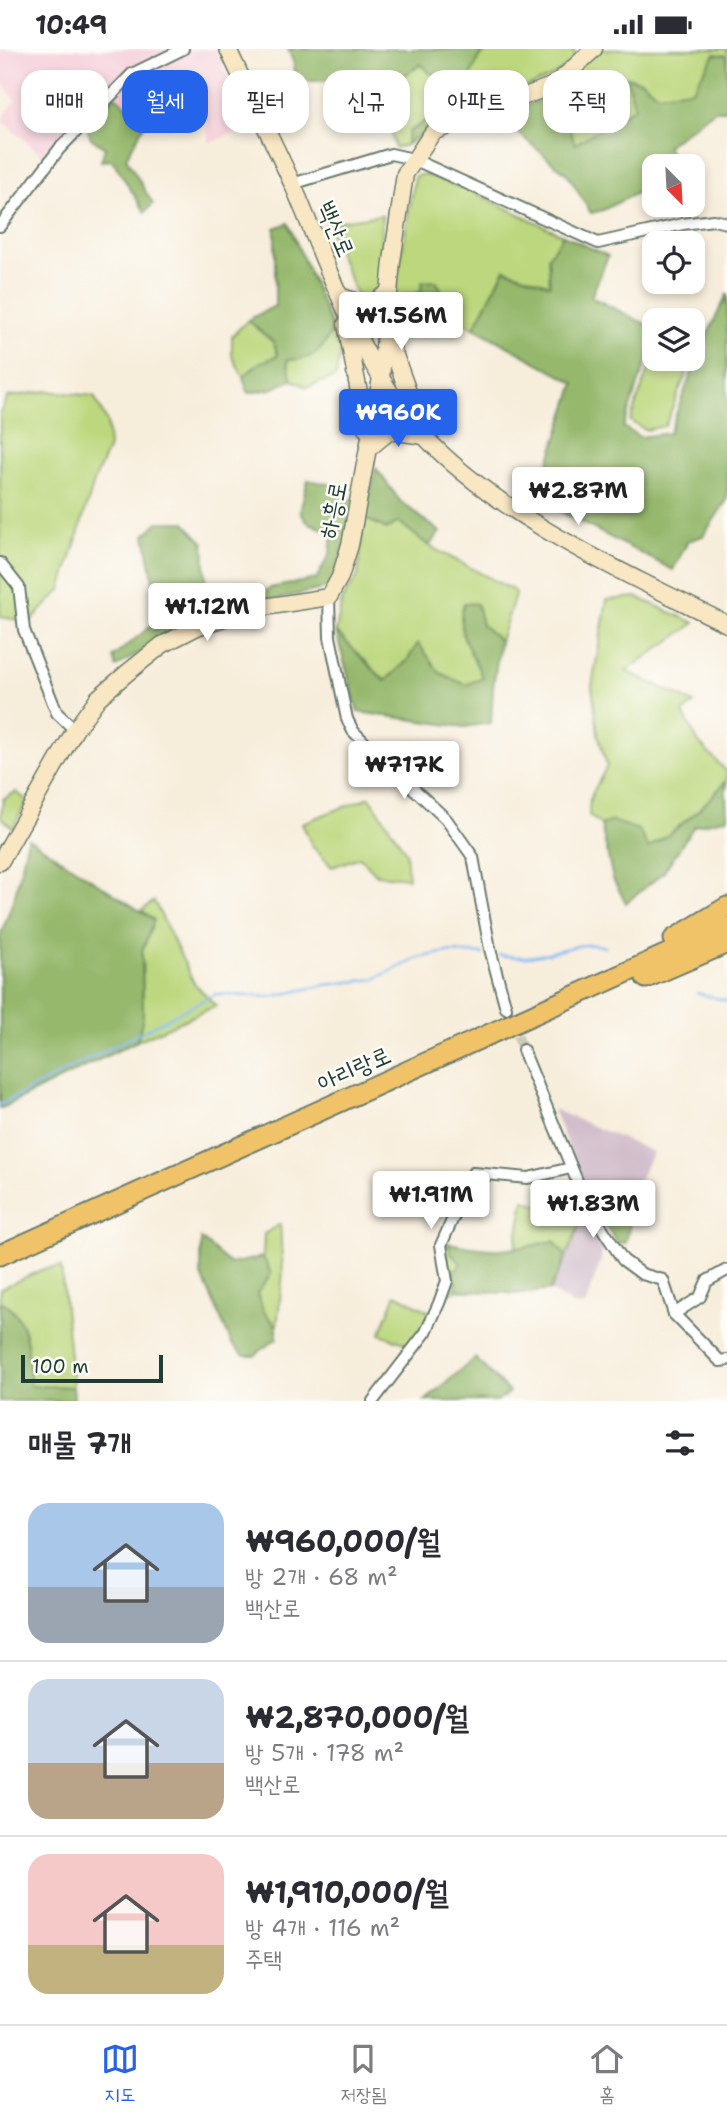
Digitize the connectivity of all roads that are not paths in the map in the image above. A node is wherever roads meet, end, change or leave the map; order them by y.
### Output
1 (183, 49) edge
2 (228, 49) edge
3 (594, 49) edge
4 (413, 159) junction
5 (292, 184) junction
6 (727, 222) edge
7 (0, 226) edge
8 (388, 293) junction
9 (340, 296) junction
10 (385, 323) junction
11 (382, 378) junction
12 (424, 436) junction
13 (368, 449) junction
14 (0, 563) edge
15 (329, 597) junction
16 (727, 624) edge
17 (75, 730) junction
18 (0, 862) edge
19 (727, 907) edge
20 (727, 927) edge
21 (723, 947) edge
22 (604, 983) junction
23 (506, 1008) tunnel mouth
24 (523, 1051) tunnel mouth
25 (571, 1168) junction
26 (0, 1255) edge
27 (0, 1268) edge
28 (727, 1270) edge
29 (674, 1314) junction
30 (727, 1360) edge
31 (373, 1401) edge

1 - 7 street
2 - 5 main road, 백산로
3 - 4 main road, 하흥로
4 - 5 street
4 - 6 street
4 - 8 main road, 하흥로
5 - 9 main road, 백산로
8 - 9 main road
8 - 10 main road, 하흥로
9 - 11 main road, 백산로
9 - 13 main road
10 - 11 main road, 하흥로
10 - 12 main road
11 - 12 main road, 백산로
11 - 13 main road, 하흥로
12 - 13 main road
12 - 16 main road, 백산로
13 - 15 main road, 하흥로
14 - 17 street
15 - 17 main road
15 - 23 street
17 - 18 main road
19 - 22 highway
20 - 22 highway, 아리랑로
21 - 27 highway, 아리랑로
22 - 26 highway, 아리랑로
24 - 25 street
25 - 29 street
25 - 31 street
28 - 29 street
29 - 30 street

